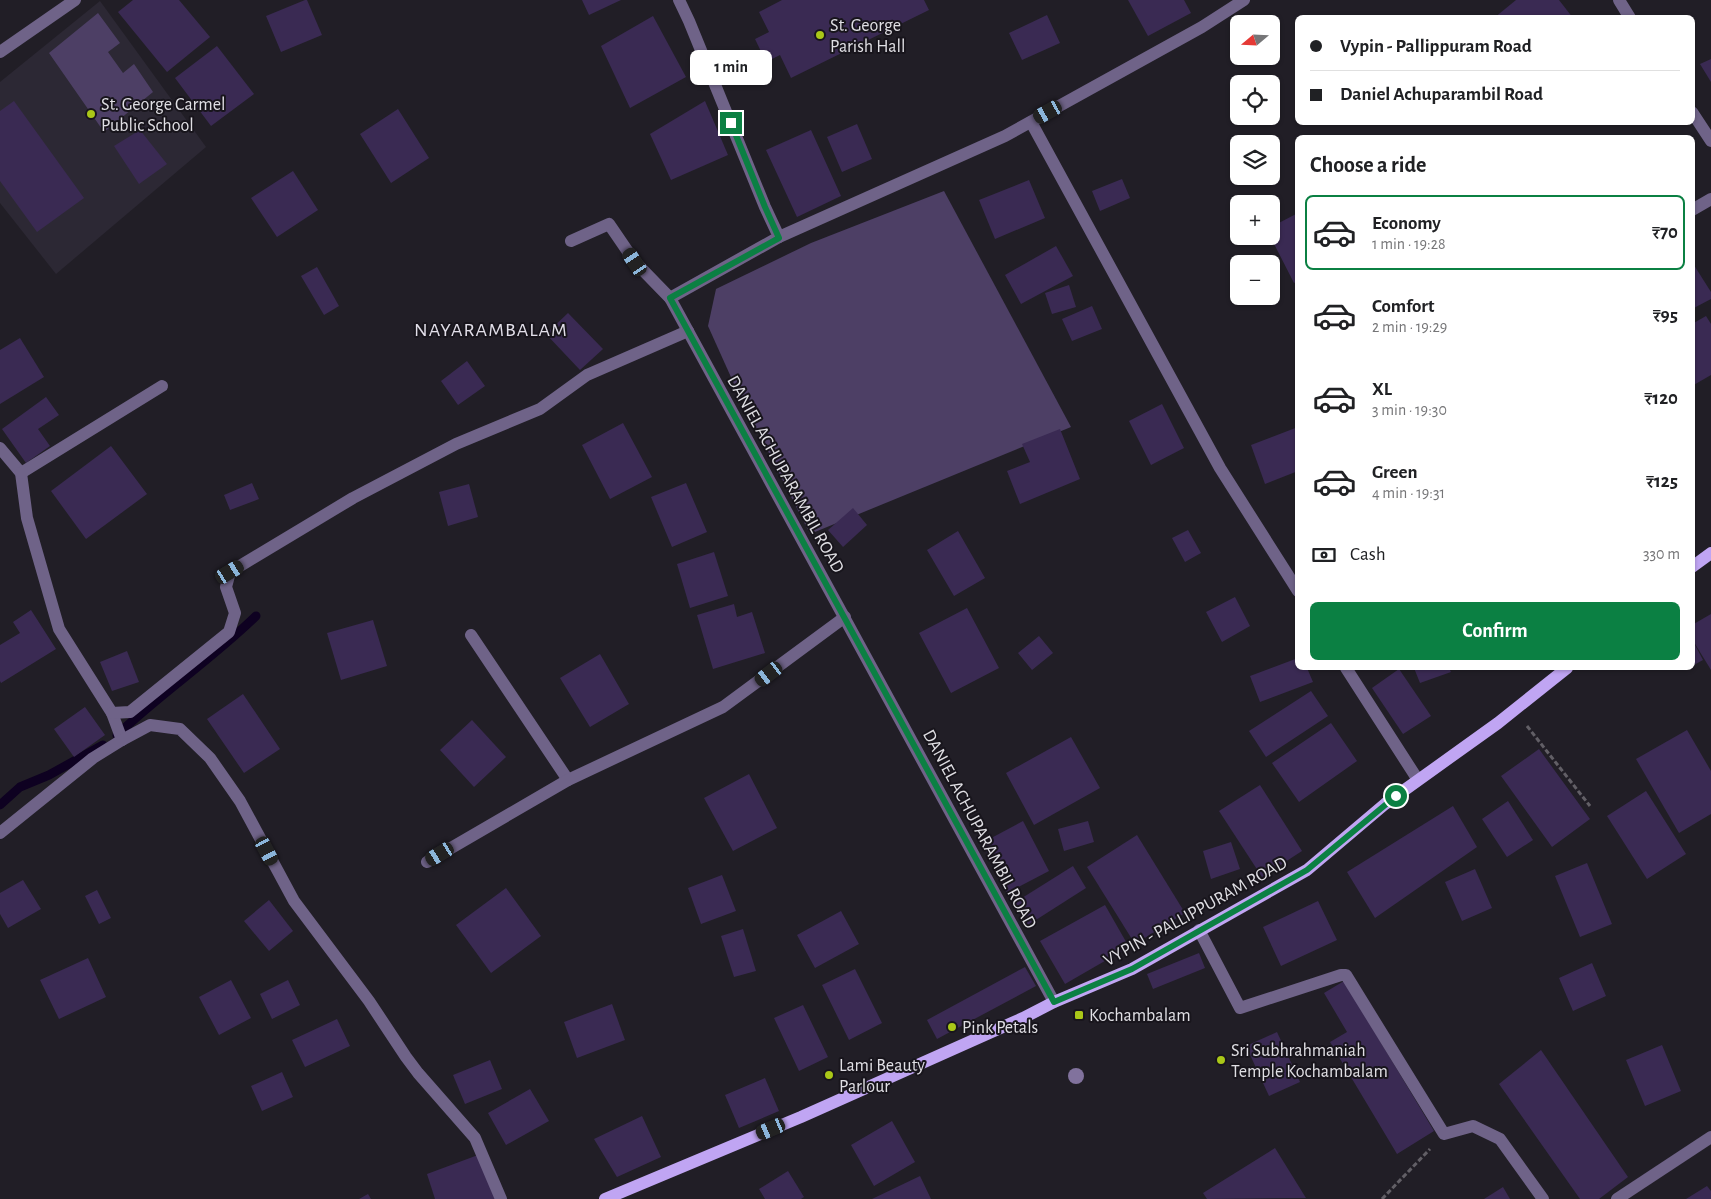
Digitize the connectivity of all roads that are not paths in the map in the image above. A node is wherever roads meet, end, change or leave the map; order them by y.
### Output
1 (75, 0) edge
2 (679, 0) edge
3 (1244, 0) edge
4 (1618, 0) edge
5 (1628, 15) edge
6 (0, 52) edge
7 (1695, 116) edge
8 (1031, 122) junction
9 (1711, 140) edge
10 (1711, 199) edge
11 (1695, 208) edge
12 (779, 238) junction
13 (571, 241) dead end
14 (670, 298) junction
15 (688, 332) junction
16 (162, 386) dead end
17 (0, 448) edge
18 (21, 473) junction
19 (1711, 553) edge
20 (1695, 565) edge
21 (1295, 585) edge
22 (845, 617) junction
23 (471, 635) dead end
24 (1347, 670) edge
25 (1564, 670) edge
26 (112, 713) junction
27 (122, 739) junction
28 (568, 780) junction
29 (1418, 780) junction
30 (0, 833) edge
31 (427, 862) dead end
32 (1199, 930) junction
33 (1054, 1002) junction
34 (1711, 1137) edge
35 (501, 1199) edge
36 (605, 1199) edge
37 (1542, 1199) edge
38 (1617, 1199) edge

1 - 6 street
2 - 12 street
3 - 8 street
4 - 5 street
7 - 9 street
8 - 12 street
8 - 21 street
10 - 11 street
12 - 14 street
13 - 14 street, DANIEL ACHUPARAMBIL ROAD
14 - 15 street, DANIEL ACHUPARAMBIL ROAD
15 - 22 street, DANIEL ACHUPARAMBIL ROAD
15 - 26 street
16 - 18 street
17 - 18 street
18 - 26 street
19 - 20 main road
22 - 28 street
22 - 33 street, DANIEL ACHUPARAMBIL ROAD
23 - 28 street
24 - 29 street
25 - 29 main road, VYPIN - PALLIPPURAM ROAD
26 - 27 street
27 - 30 street
27 - 35 street
28 - 31 street
29 - 32 main road, VYPIN - PALLIPPURAM ROAD
32 - 33 main road, VYPIN - PALLIPPURAM ROAD
32 - 37 street
33 - 36 main road, VYPIN - PALLIPPURAM ROAD
34 - 38 street

